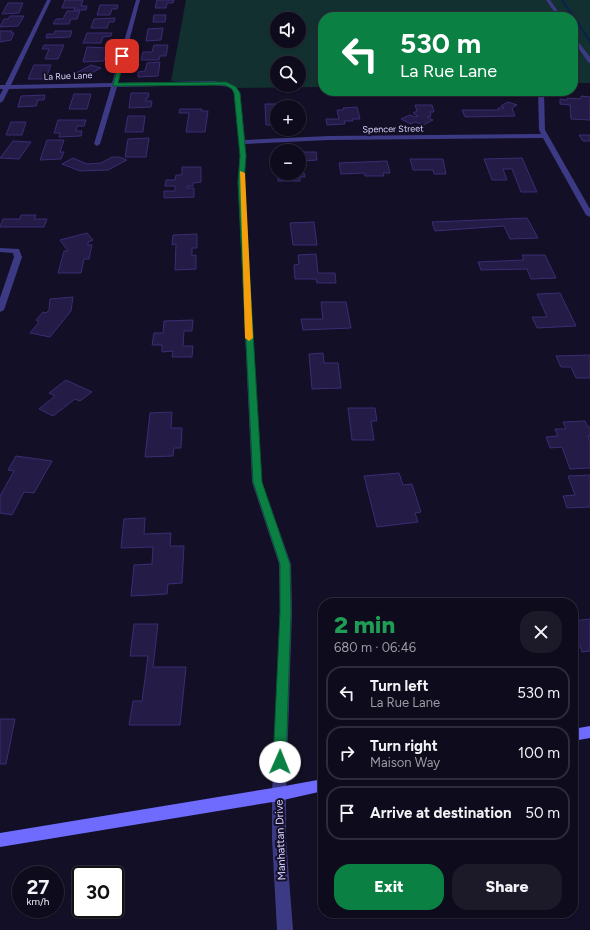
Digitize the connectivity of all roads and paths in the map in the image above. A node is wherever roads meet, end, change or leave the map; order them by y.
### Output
1 (49, 0) edge
2 (138, 0) edge
3 (548, 0) edge
4 (556, 12) edge
5 (578, 43) edge
6 (590, 61) edge
7 (115, 84) junction
8 (7, 86) junction
9 (232, 86) joint
10 (0, 87) edge
11 (541, 96) edge
12 (0, 101) edge
13 (546, 136) junction
14 (242, 142) junction
15 (97, 144) dead end
16 (590, 215) edge
17 (0, 250) edge
18 (0, 310) edge
19 (590, 732) edge
20 (578, 734) edge
21 (318, 786) edge
22 (279, 794) junction
23 (0, 840) edge
24 (285, 930) edge

1 - 8 street
2 - 7 street
3 - 4 lane
5 - 6 lane
7 - 8 street, La Rue Lane
7 - 9 street, La Rue Lane
7 - 15 street
8 - 10 street, La Rue Lane
8 - 12 street
9 - 14 street, Manhattan Drive
11 - 13 street
13 - 14 street, Spencer Street
13 - 16 street
14 - 22 street, Manhattan Drive
17 - 18 street
19 - 20 street
21 - 22 street
22 - 23 street
22 - 24 street, Manhattan Drive

